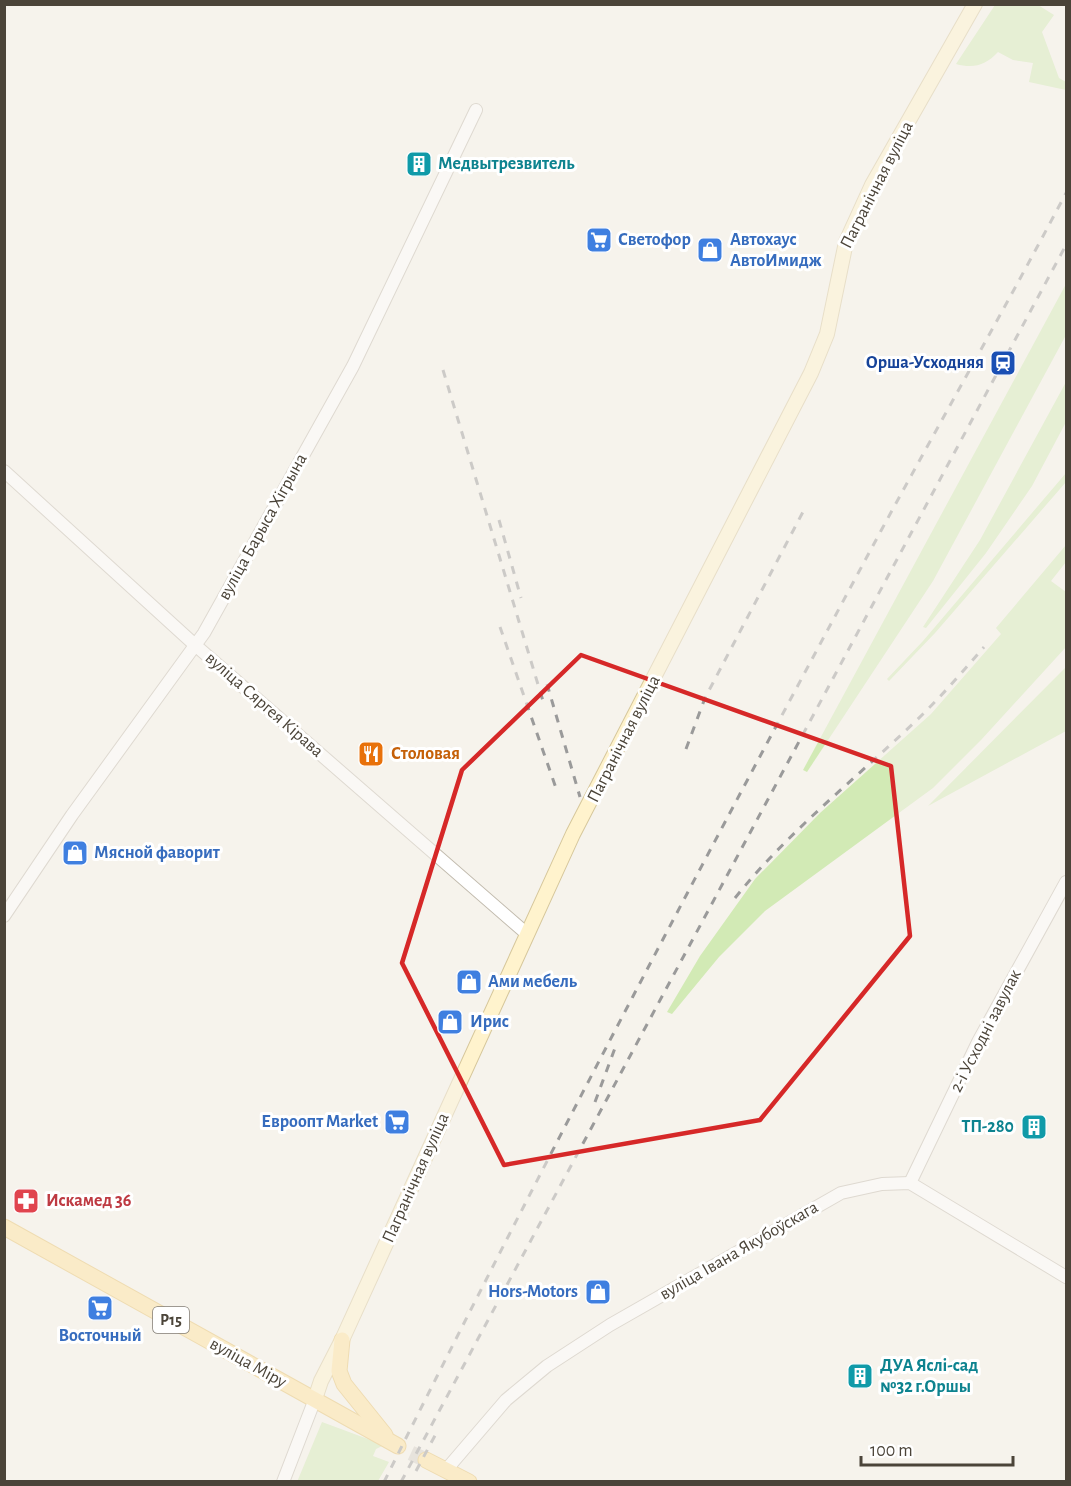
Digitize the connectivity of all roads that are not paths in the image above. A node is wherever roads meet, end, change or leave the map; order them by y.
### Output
1 (975, 4) edge
2 (476, 110) dead end
3 (4, 471) edge
4 (195, 645) junction
5 (1066, 882) edge
6 (4, 916) edge
7 (527, 934) junction
8 (910, 1183) junction
9 (4, 1227) edge
10 (1066, 1276) edge
11 (342, 1340) junction
12 (315, 1399) junction
13 (426, 1460) tunnel mouth
14 (447, 1470) junction
15 (283, 1482) edge
16 (470, 1482) edge

1 - 7 main road, Пагранічная вуліца
2 - 4 street, вуліца Барыса Хігрына
3 - 4 street, вуліца Сяргея Кірава
4 - 6 street, вуліца Барыса Хігрына
4 - 7 street, вуліца Сяргея Кірава
5 - 8 street, 2-і Усходні завулак
7 - 11 main road, Пагранічная вуліца
8 - 10 street
8 - 14 street, вуліца Івана Якубоўскага
9 - 12 main road, вуліца Міру / Р15
11 - 12 main road, Пагранічная вуліца
11 - 12 main road, вуліца Міру / Р15
12 - 15 street, Пагранічная вуліца
13 - 14 main road
14 - 16 main road

